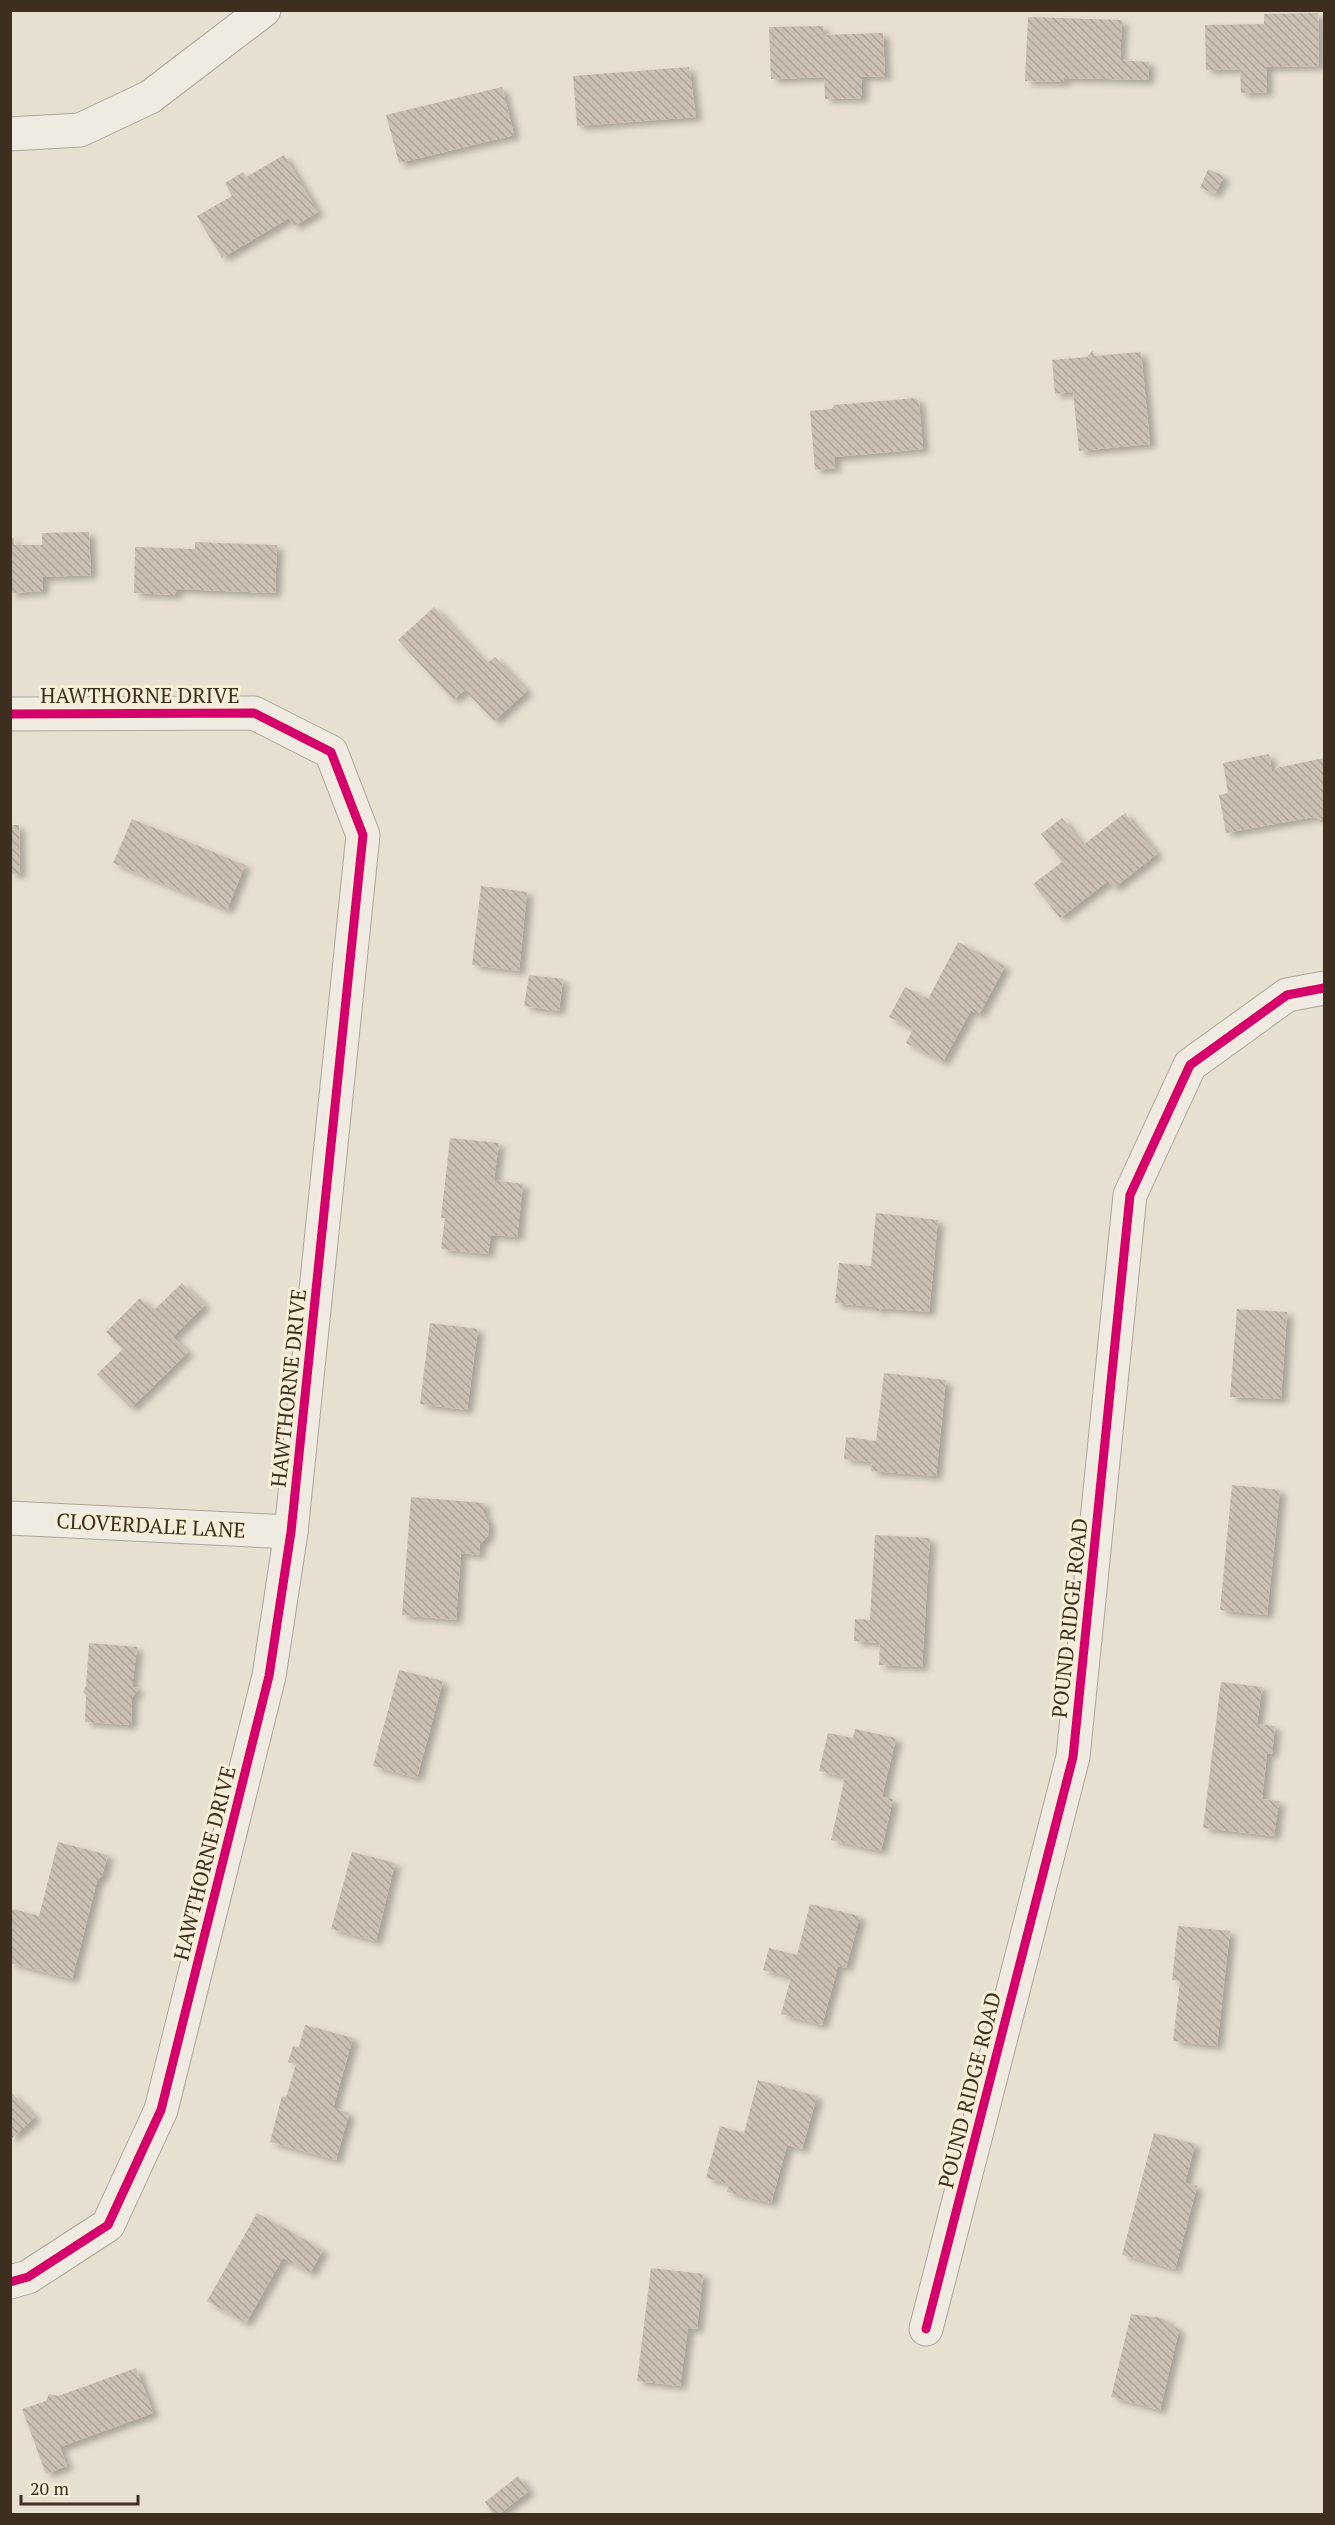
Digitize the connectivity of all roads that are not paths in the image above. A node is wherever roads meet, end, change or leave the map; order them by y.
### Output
1 (264, 10) edge
2 (10, 134) edge
3 (10, 714) edge
4 (1324, 988) edge
5 (10, 1518) edge
6 (291, 1532) junction
7 (10, 2282) edge
8 (926, 2329) dead end

1 - 2 street
3 - 6 street, HAWTHORNE DRIVE
4 - 8 street, POUND RIDGE ROAD
5 - 6 street, CLOVERDALE LANE
6 - 7 street, HAWTHORNE DRIVE

